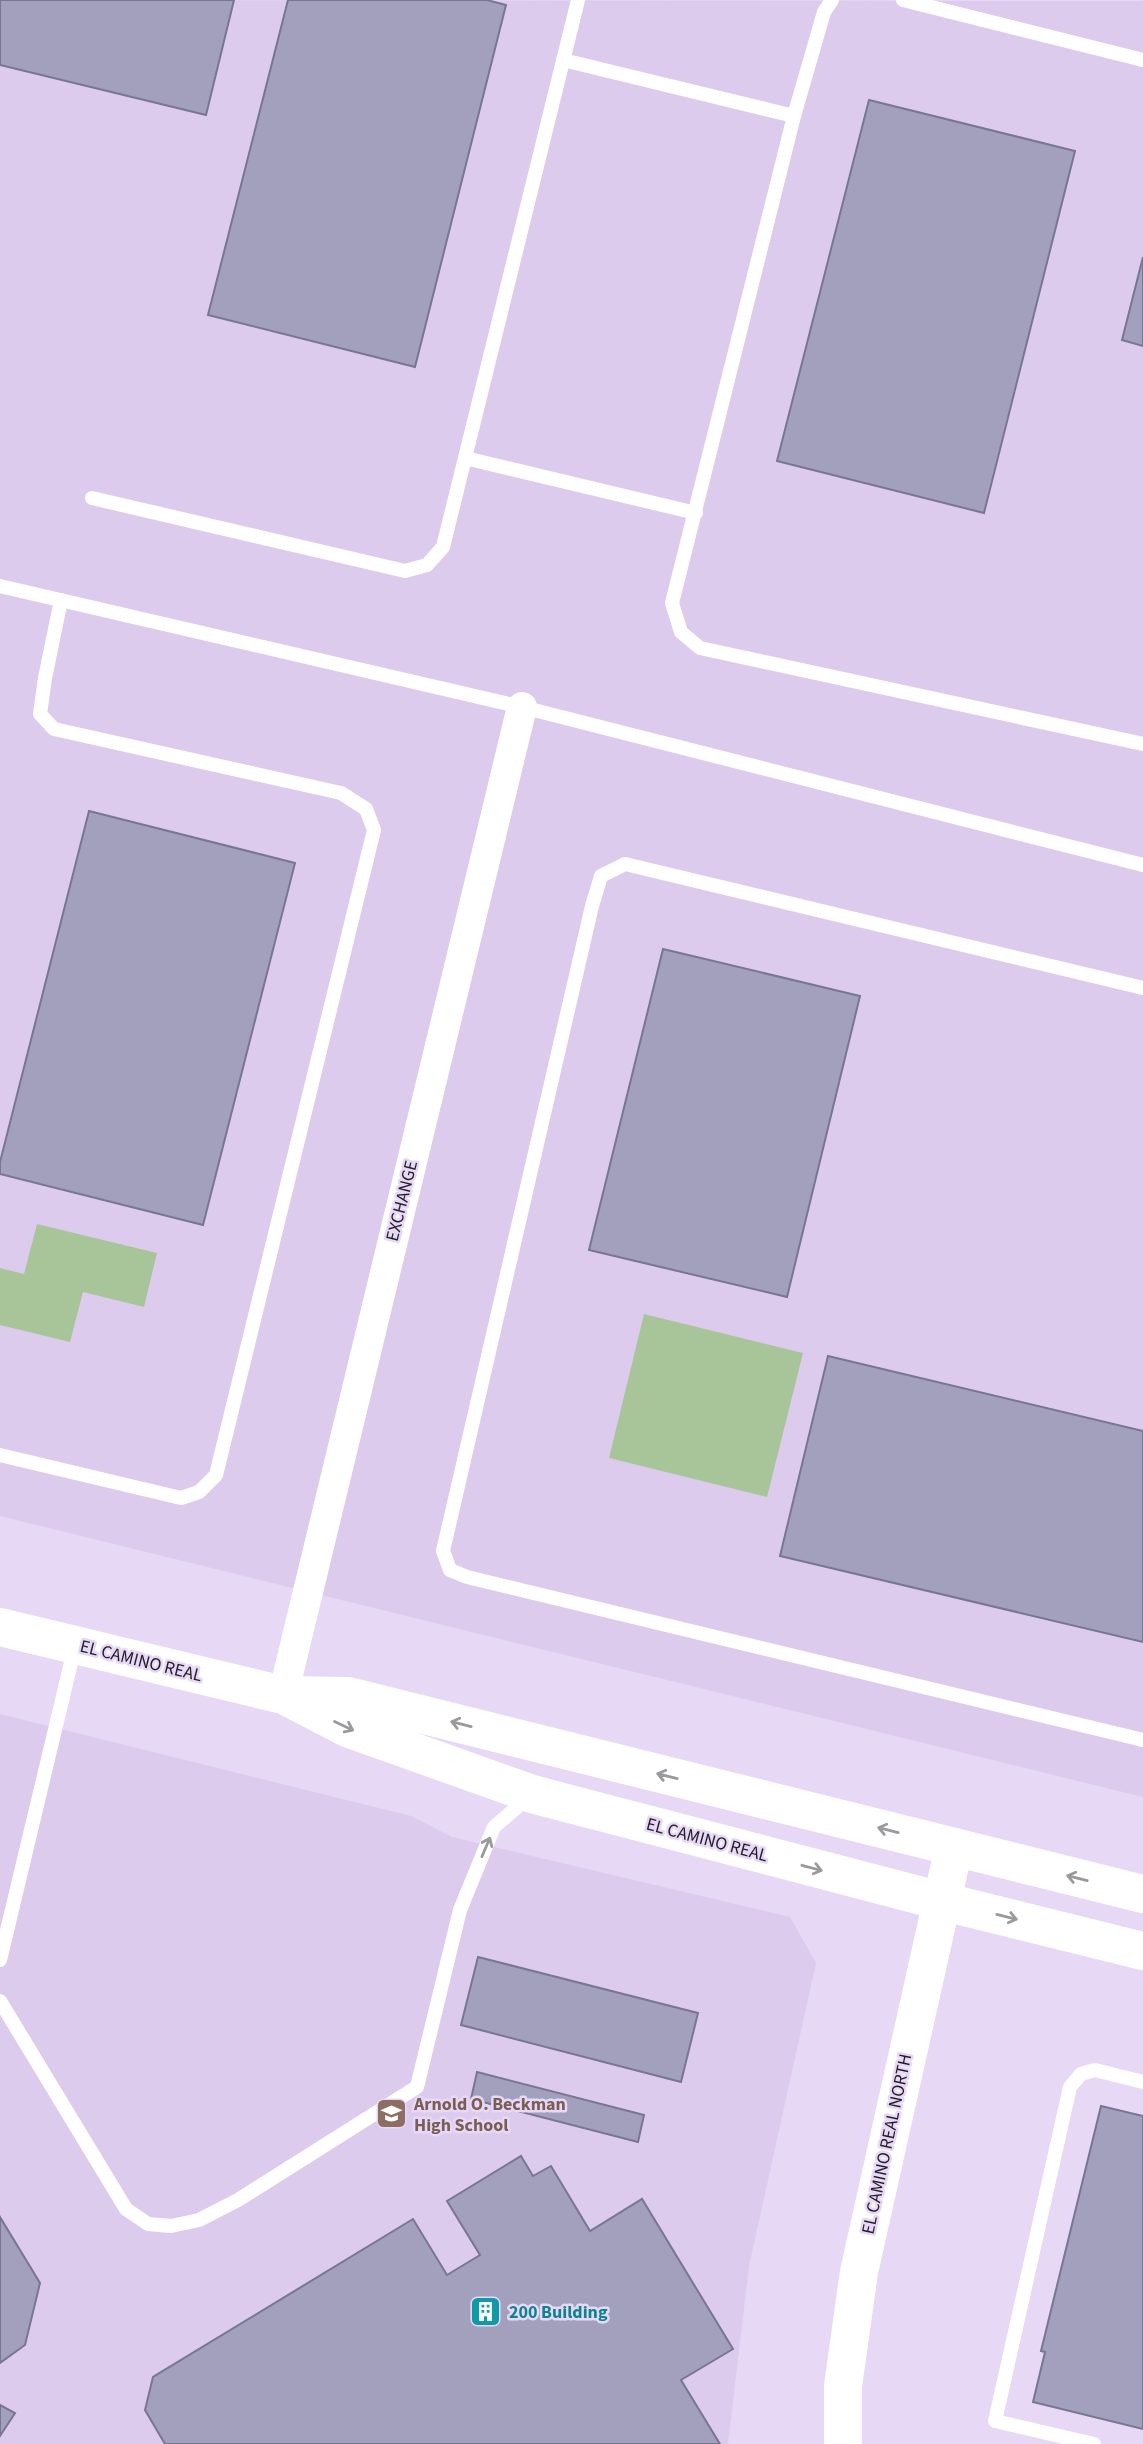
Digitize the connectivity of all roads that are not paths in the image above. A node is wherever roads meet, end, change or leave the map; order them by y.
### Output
1 (578, 0) edge
2 (832, 0) edge
3 (903, 0) edge
4 (563, 60) junction
5 (1143, 60) edge
6 (794, 116) junction
7 (465, 458) junction
8 (92, 498) dead end
9 (696, 513) junction
10 (0, 586) edge
11 (61, 600) junction
12 (522, 707) junction
13 (1143, 744) edge
14 (1143, 864) edge
15 (1143, 989) edge
16 (0, 1455) edge
17 (0, 1627) edge
18 (75, 1645) junction
19 (283, 1695) junction
20 (1143, 1740) edge
21 (532, 1794) junction
22 (954, 1847) junction
23 (1143, 1894) edge
24 (941, 1901) junction
25 (1143, 1951) edge
26 (0, 1960) edge
27 (0, 2001) edge
28 (1143, 2082) edge
29 (843, 2444) edge
30 (1094, 2444) edge

1 - 4 lane
2 - 6 lane
3 - 5 lane
4 - 6 lane
4 - 7 lane
6 - 9 lane
7 - 8 lane
7 - 9 lane
9 - 13 lane
10 - 11 lane
11 - 12 lane
11 - 16 lane
12 - 14 lane
12 - 19 street, EXCHANGE
15 - 20 lane
17 - 18 street, EL CAMINO REAL
18 - 19 street, EL CAMINO REAL
18 - 26 lane
19 -> 21 street, EL CAMINO REAL
22 -> 19 street, EL CAMINO REAL
21 -> 24 street, EL CAMINO REAL
27 -> 21 lane
23 -> 22 street, EL CAMINO REAL
22 - 24 street, EL CAMINO REAL NORTH
24 -> 25 street, EL CAMINO REAL
24 - 29 street, EL CAMINO REAL NORTH
28 - 30 lane

